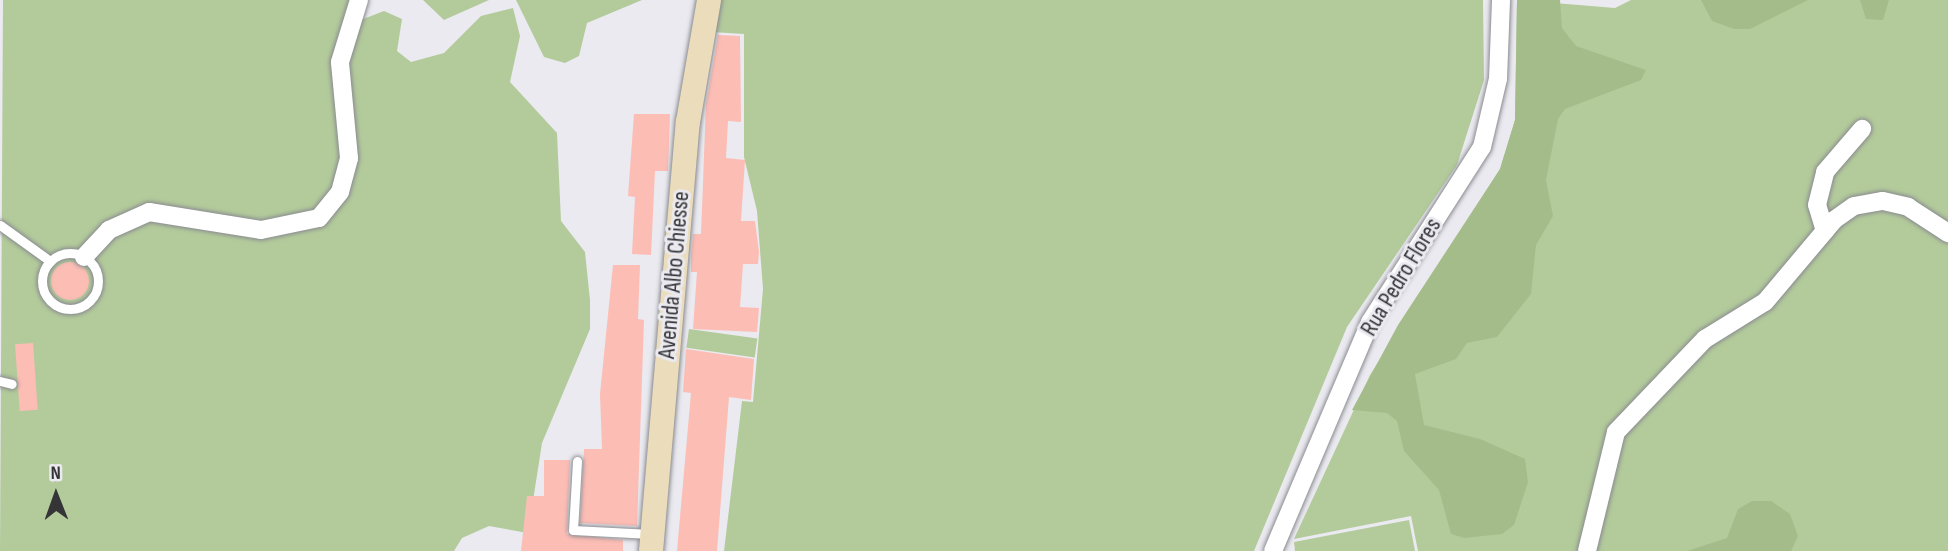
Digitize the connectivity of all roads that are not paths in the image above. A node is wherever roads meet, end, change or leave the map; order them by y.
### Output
1 (359, 0) edge
2 (709, 0) edge
3 (1501, 0) edge
4 (1862, 129) dead end
5 (0, 225) edge
6 (1825, 231) junction
7 (1948, 233) edge
8 (84, 257) junction
9 (50, 261) junction
10 (0, 382) edge
11 (12, 384) dead end
12 (577, 461) dead end
13 (651, 543) edge
14 (1273, 551) edge
15 (1587, 551) edge

1 - 8 street
2 - 13 street, Avenida Albo Chiesse
3 - 14 street, Rua Pedro Flores
4 - 6 street
5 - 9 lane
6 - 7 street
6 - 15 street
8 - 9 lane
8 - 9 lane
10 - 11 lane
12 - 13 lane

